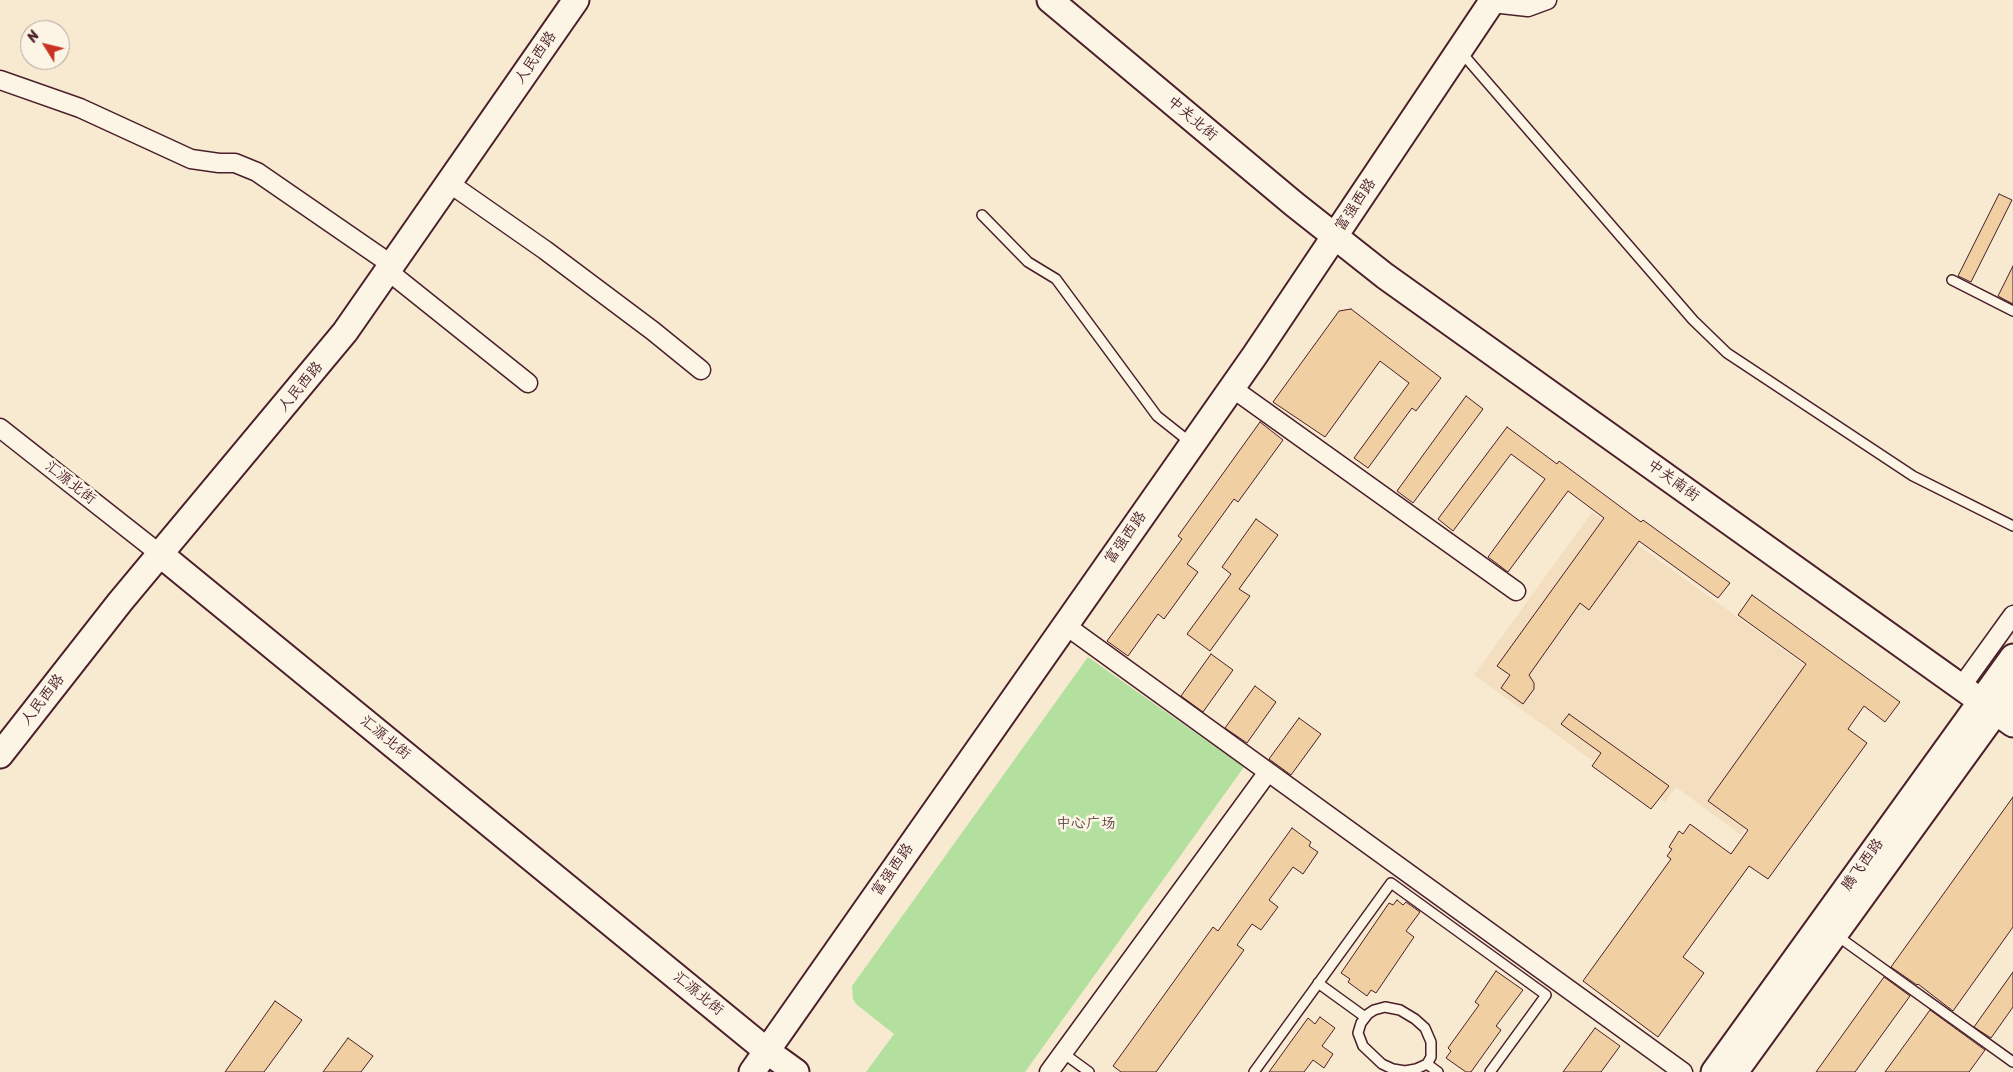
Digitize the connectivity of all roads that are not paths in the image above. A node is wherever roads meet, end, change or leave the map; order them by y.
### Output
1 (576, 0) edge
2 (1050, 0) edge
3 (1547, 0) edge
4 (1492, 1) edge
5 (1460, 50) junction
6 (0, 80) edge
7 (449, 183) junction
8 (982, 215) dead end
9 (1335, 236) junction
10 (390, 268) junction
11 (1952, 280) dead end
12 (2013, 311) edge
13 (701, 370) dead end
14 (528, 383) dead end
15 (1232, 388) junction
16 (0, 428) edge
17 (1192, 444) junction
18 (2013, 526) edge
19 (160, 554) junction
20 (1516, 591) dead end
21 (2013, 615) edge
22 (1065, 625) junction
23 (2013, 657) edge
24 (1961, 687) junction
25 (2013, 688) edge
26 (1997, 713) edge
27 (0, 756) edge
28 (1268, 772) junction
29 (1835, 934) junction
30 (1318, 983) junction
31 (1365, 1017) junction
32 (766, 1051) junction
33 (1063, 1053) junction
34 (2013, 1062) edge
35 (1427, 1064) junction
36 (752, 1072) edge
37 (796, 1072) edge
38 (1049, 1072) edge
39 (1089, 1072) edge
40 (1254, 1072) edge
41 (1438, 1072) edge
42 (1490, 1072) edge
43 (1683, 1072) edge
44 (1714, 1072) edge
45 (1735, 1072) edge

1 - 7 street, 人民西路
2 - 9 street, 中关北街
3 - 4 street
4 - 5 street, 富强西路
5 - 9 street, 富强西路
5 - 18 lane
6 - 10 street
7 - 10 street, 人民西路
7 - 13 street
8 - 17 lane
9 - 15 street, 富强西路
9 - 24 street, 中关南街
10 - 14 street
10 - 19 street, 人民西路
11 - 12 lane
15 - 17 street, 富强西路
15 - 20 street
16 - 19 street, 汇源北街
17 - 22 street, 富强西路
19 - 27 street, 人民西路
19 - 32 street, 汇源北街
21 - 24 street
22 - 28 street
22 - 32 street, 富强西路
23 - 26 street, 腾飞西路
24 - 26 street, 中关南街
25 - 26 street, 腾飞西路
26 - 29 street, 腾飞西路
26 - 44 street, 腾飞西路
28 - 33 street
28 - 43 street
29 - 34 lane
29 - 45 street, 腾飞西路
30 - 31 lane
30 - 40 lane
30 - 42 lane
31 - 35 lane
31 - 35 lane
32 - 36 street, 富强西路
32 - 37 street, 汇源北街
33 - 38 street
33 - 39 lane
35 - 41 lane

